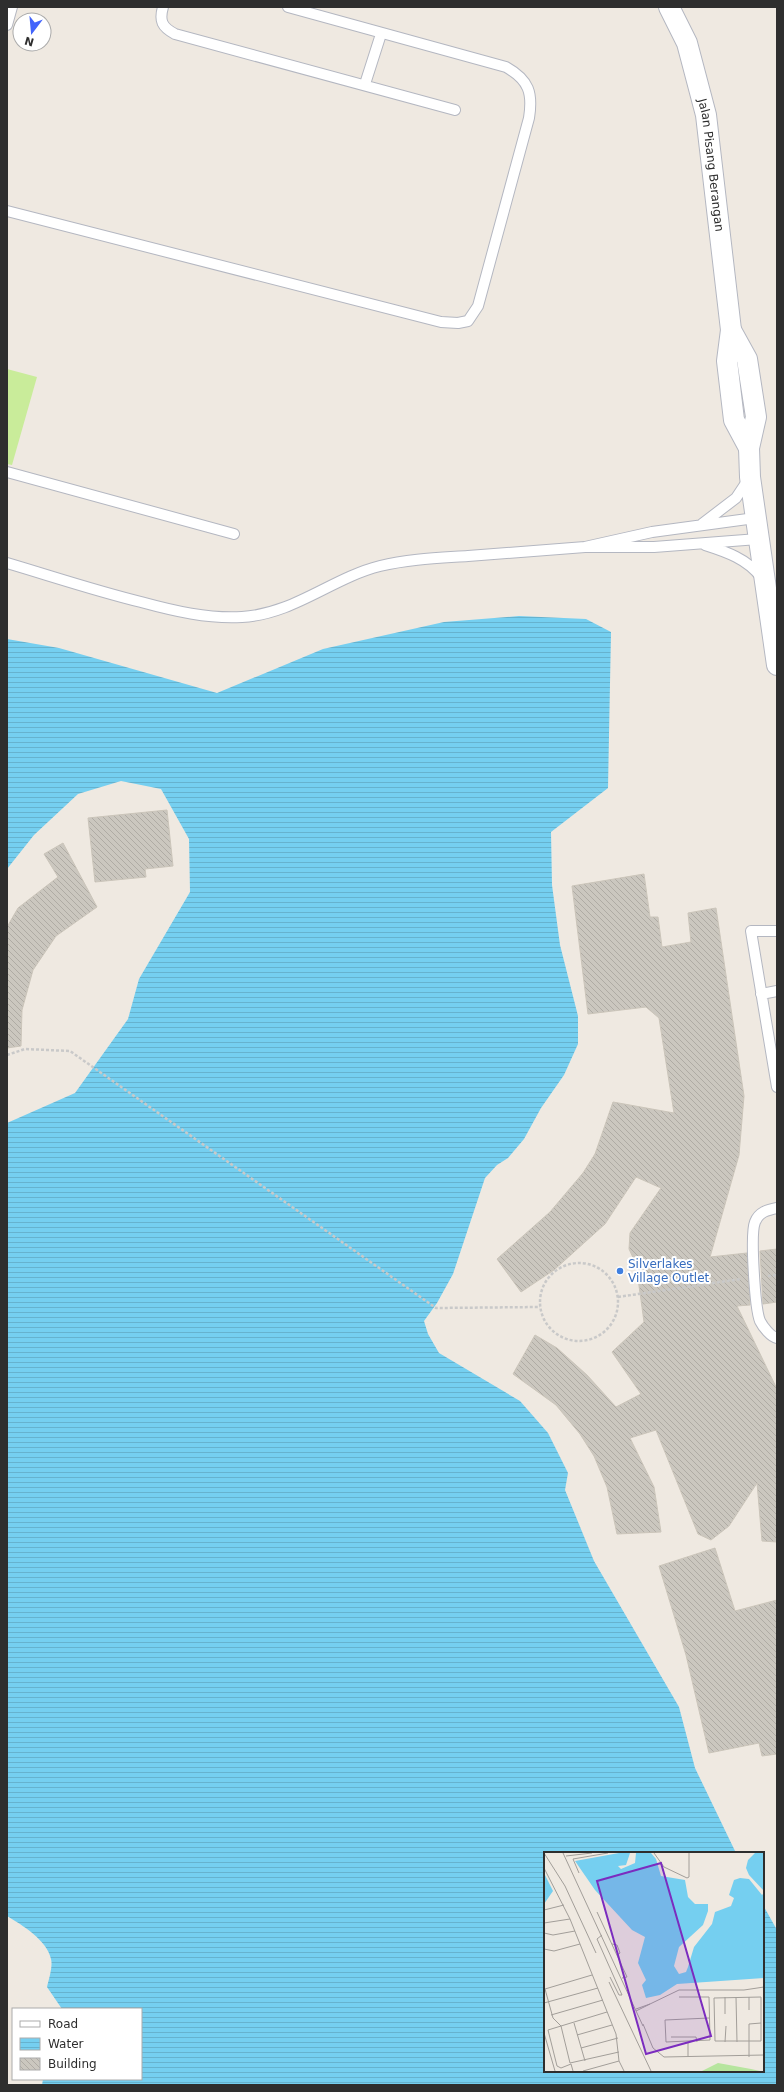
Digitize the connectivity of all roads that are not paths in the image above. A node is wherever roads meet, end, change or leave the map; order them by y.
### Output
1 (12, 7) edge
2 (163, 7) edge
3 (288, 7) edge
4 (669, 7) edge
5 (7, 24) edge
6 (381, 34) junction
7 (365, 84) junction
8 (455, 110) dead end
9 (7, 211) edge
10 (731, 330) junction
11 (747, 359) junction
12 (726, 361) junction
13 (756, 417) junction
14 (734, 420) junction
15 (749, 448) junction
16 (7, 472) edge
17 (750, 477) junction
18 (755, 518) junction
19 (701, 525) junction
20 (681, 527) junction
21 (234, 534) dead end
22 (758, 539) junction
23 (700, 544) junction
24 (684, 545) junction
25 (585, 546) junction
26 (7, 563) edge
27 (765, 584) junction
28 (777, 665) edge
29 (777, 931) edge
30 (777, 991) edge
31 (762, 994) junction
32 (777, 1087) edge
33 (777, 1208) edge
34 (777, 1338) edge

1 - 5 lane
2 - 7 lane
3 - 6 lane
4 - 10 street, Jalan Pisang Berangan
6 - 7 lane
6 - 9 lane
7 - 8 lane
10 - 11 street, Jalan Pisang Berangan
10 - 12 street, Jalan Pisang Berangan
11 - 12 street
11 - 13 street, Jalan Pisang Berangan
12 - 14 street, Jalan Pisang Berangan
13 - 14 street
13 - 15 street, Jalan Pisang Berangan
14 - 15 street, Jalan Pisang Berangan
15 - 17 street, Jalan Pisang Berangan
16 - 21 lane
17 - 18 street, Jalan Pisang Berangan
17 - 19 lane
18 - 19 lane
18 - 22 street, Jalan Pisang Berangan
19 - 20 lane
20 - 24 lane
20 - 25 lane
22 - 23 lane
22 - 27 street, Jalan Pisang Berangan
23 - 24 lane
23 - 27 lane
24 - 25 lane
25 - 26 lane
27 - 28 street, Jalan Pisang Berangan
29 - 31 lane
30 - 31 lane
31 - 32 lane
33 - 34 lane

